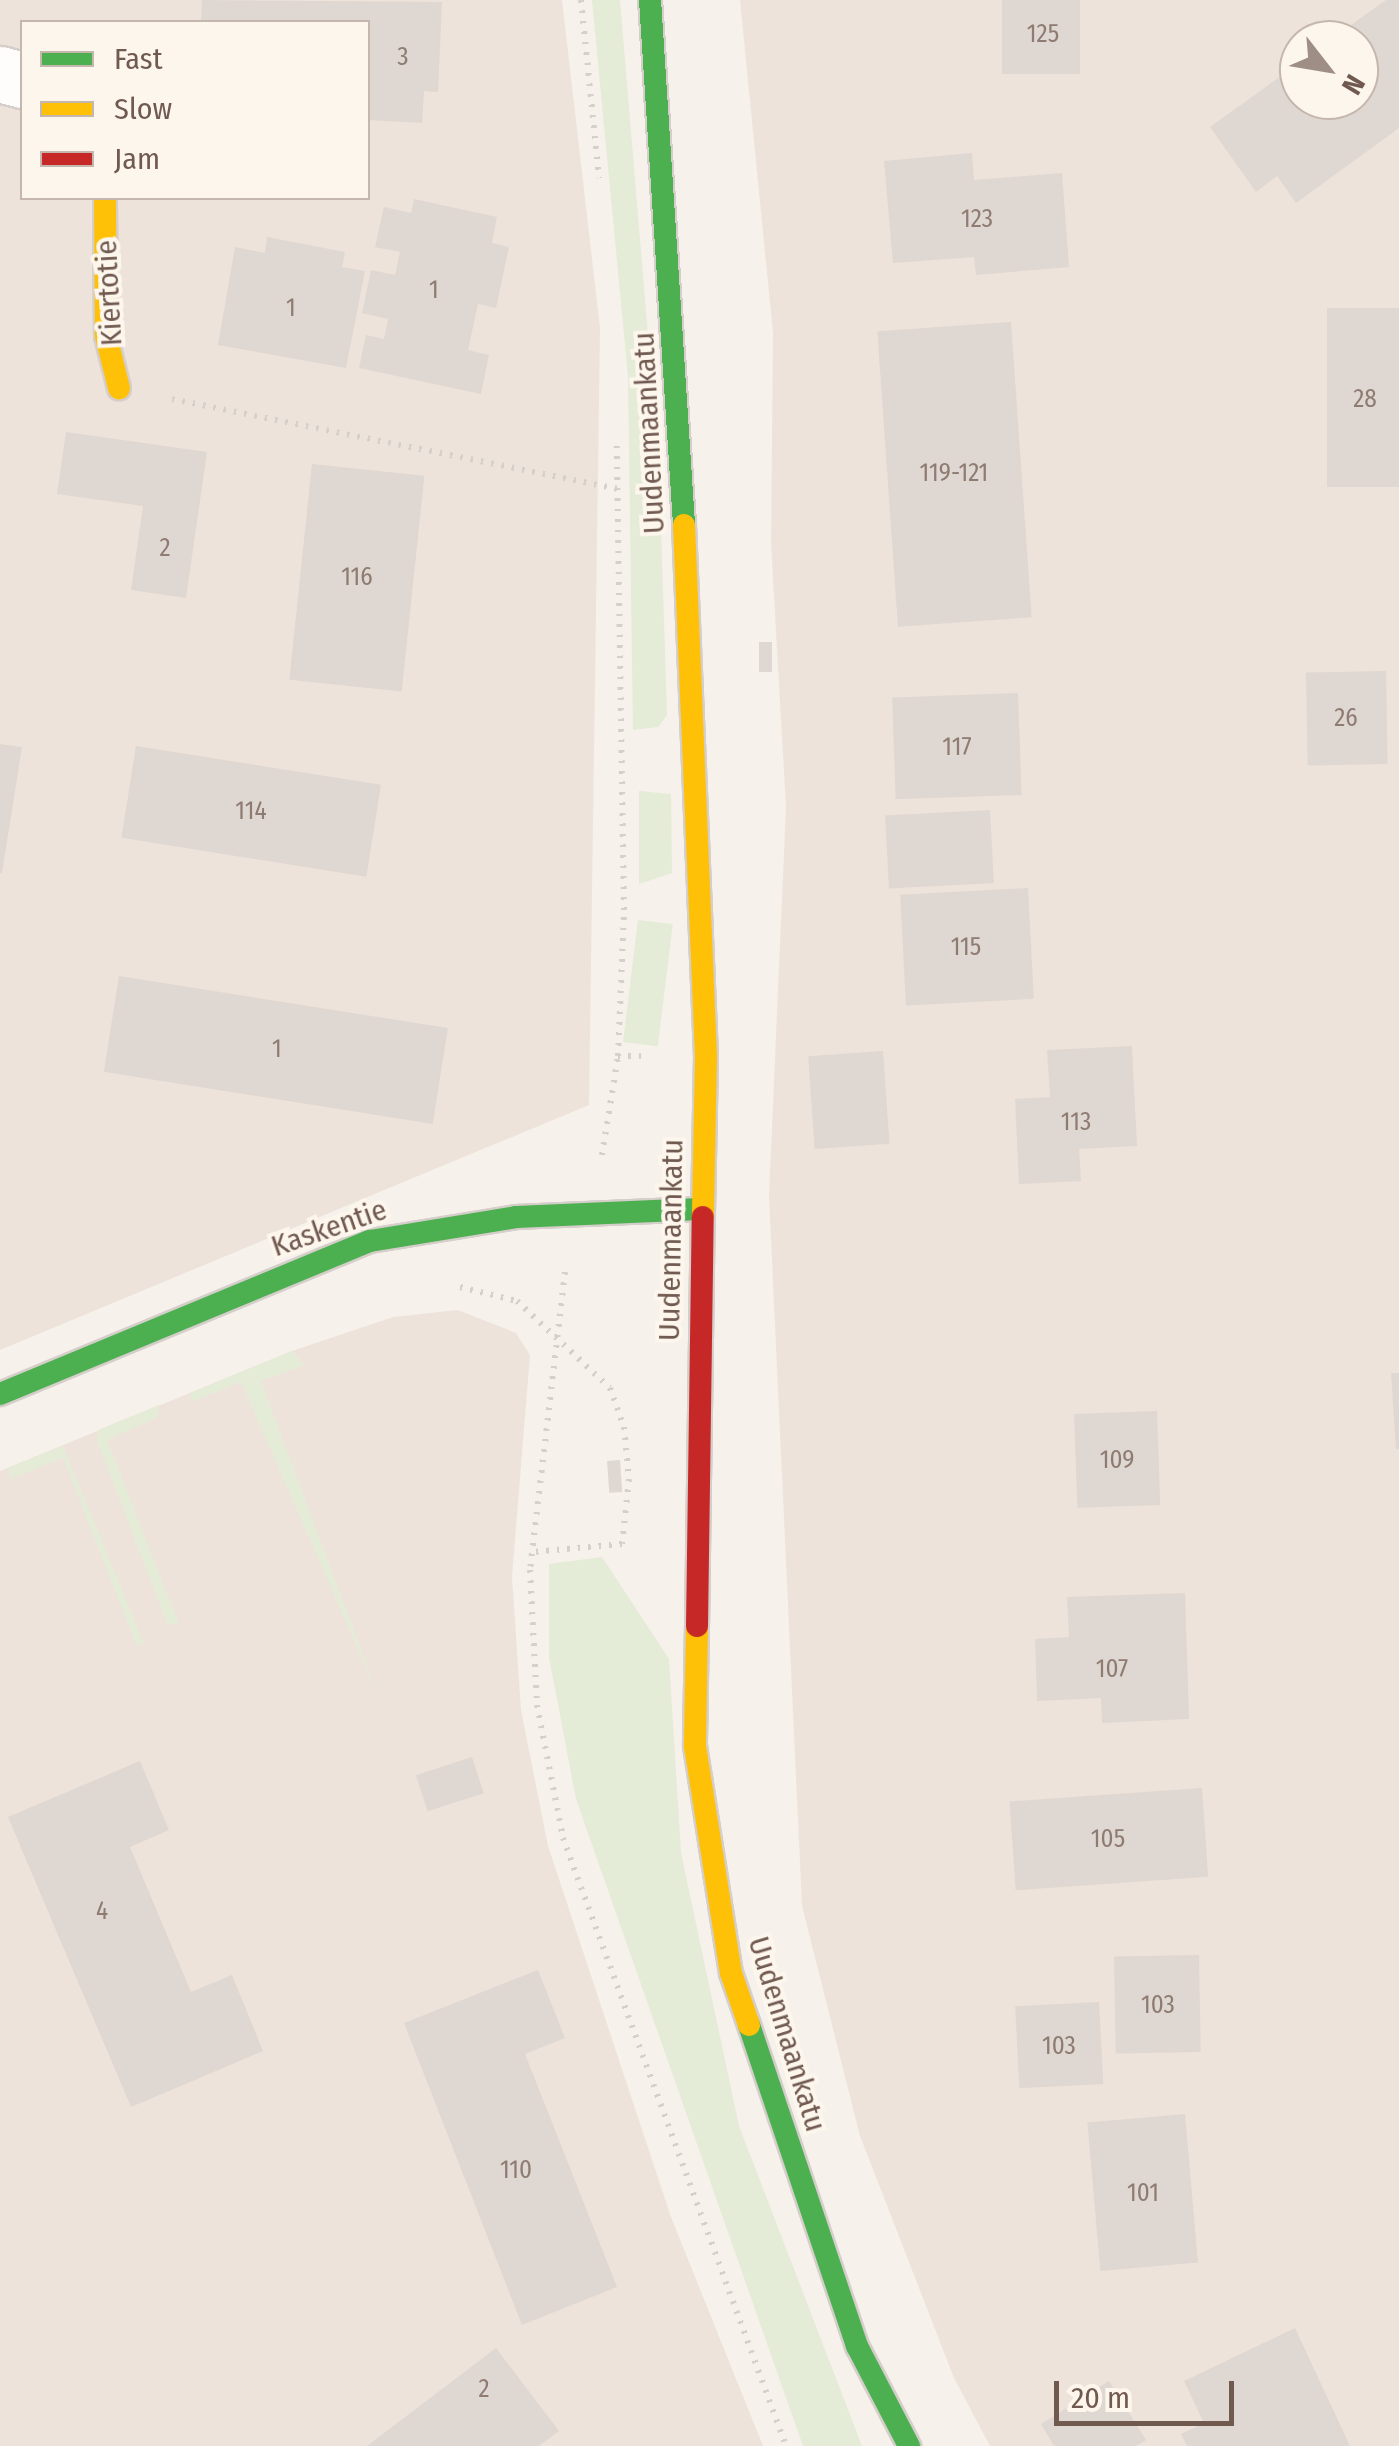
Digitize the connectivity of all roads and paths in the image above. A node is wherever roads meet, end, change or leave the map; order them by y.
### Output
1 (650, 0) edge
2 (105, 200) edge
3 (119, 388) joint
4 (616, 489) dead end
5 (700, 1210) junction
6 (454, 1286) dead end
7 (0, 1394) edge
8 (532, 1552) dead end
9 (909, 2446) edge

1 - 5 main road, Uudenmaankatu
2 - 3 main road, Kiertotie
3 - 4 path
5 - 7 main road, Kaskentie
5 - 9 main road, Uudenmaankatu
6 - 8 path

